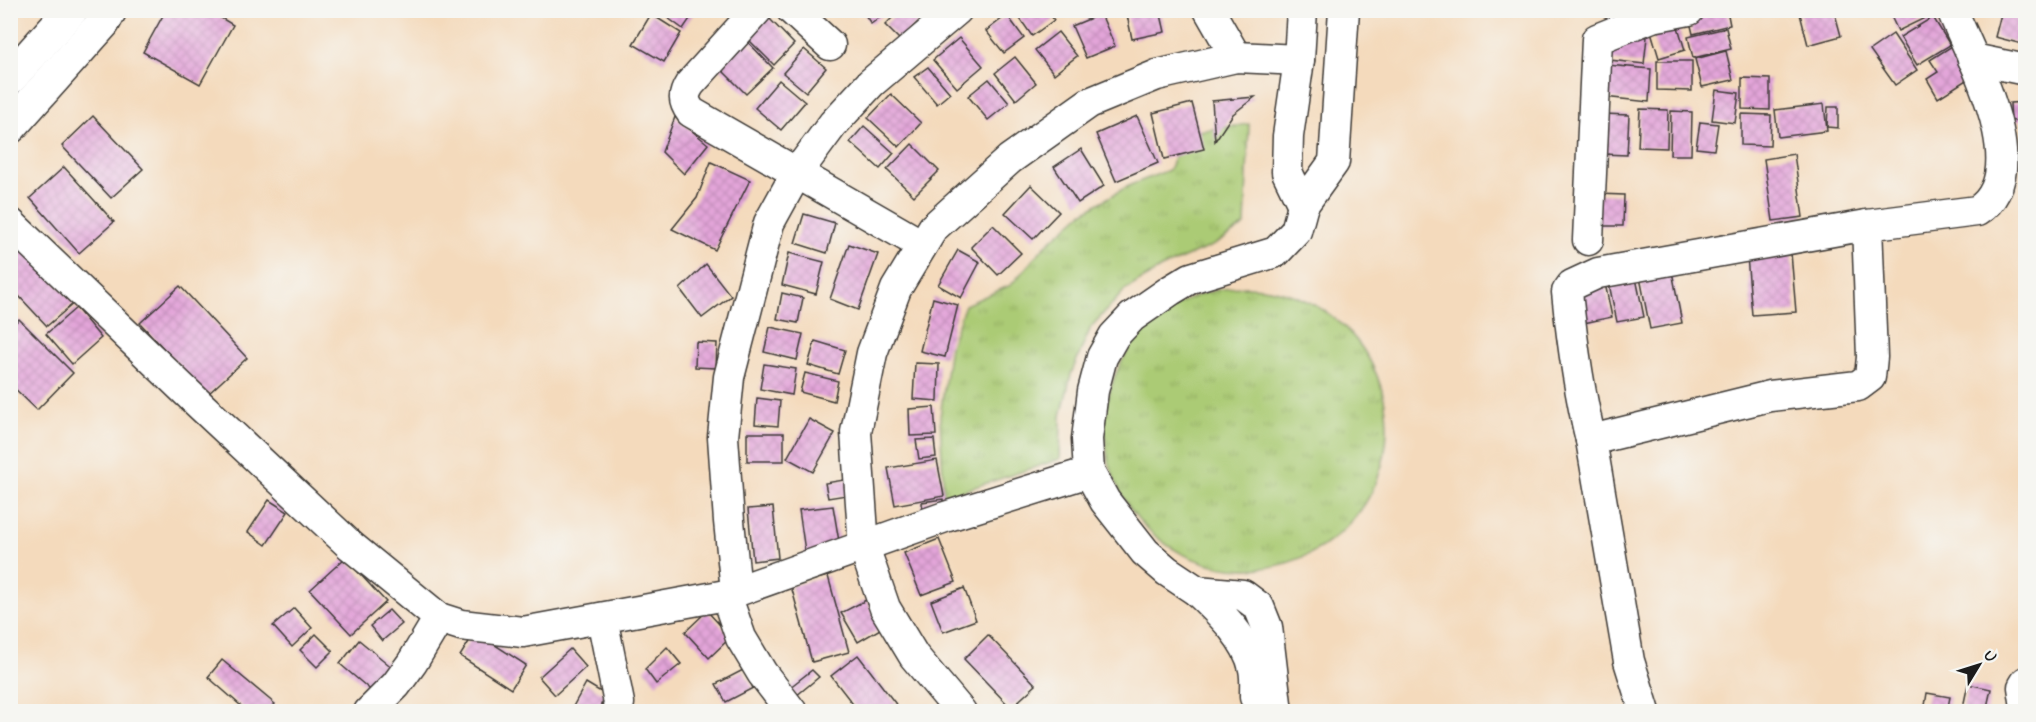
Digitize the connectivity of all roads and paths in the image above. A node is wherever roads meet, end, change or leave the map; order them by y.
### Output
1 (71, 10) edge
2 (110, 10) edge
3 (757, 10) edge
4 (792, 10) edge
5 (957, 10) edge
6 (1209, 10) edge
7 (1302, 10) edge
8 (1344, 10) edge
9 (1689, 10) edge
10 (1952, 10) edge
11 (830, 45) dead end
12 (1236, 57) junction
13 (1973, 59) junction
14 (1299, 60) junction
15 (2025, 70) edge
16 (10, 78) edge
17 (10, 127) edge
18 (796, 174) junction
19 (1303, 205) junction
20 (10, 223) edge
21 (1867, 225) junction
22 (1588, 240) dead end
23 (922, 245) junction
24 (1591, 440) junction
25 (1089, 472) junction
26 (864, 548) junction
27 (1197, 591) junction
28 (731, 593) junction
29 (439, 618) junction
30 (602, 618) junction
31 (2025, 682) edge
32 (2025, 707) edge
33 (369, 711) edge
34 (617, 711) edge
35 (792, 711) edge
36 (961, 711) edge
37 (1256, 711) edge
38 (1277, 711) edge
39 (1645, 711) edge

1 - 16 highway
2 - 17 highway
3 - 18 street
4 - 11 street
5 - 18 street
6 - 12 street
7 - 14 street
8 - 19 street
9 - 22 street
10 - 13 street
12 - 14 street
12 - 23 street
13 - 15 street
13 - 21 street
14 - 19 street
18 - 23 street
18 - 28 street
19 - 25 street
20 - 29 street
21 - 24 street
21 - 24 street
23 - 26 street
24 - 39 street
25 - 26 street
25 - 27 street
26 - 28 street
26 - 36 street
27 - 37 street
27 - 38 street
28 - 30 street
28 - 35 street
29 - 30 street
29 - 33 street
30 - 34 street
31 - 32 street

